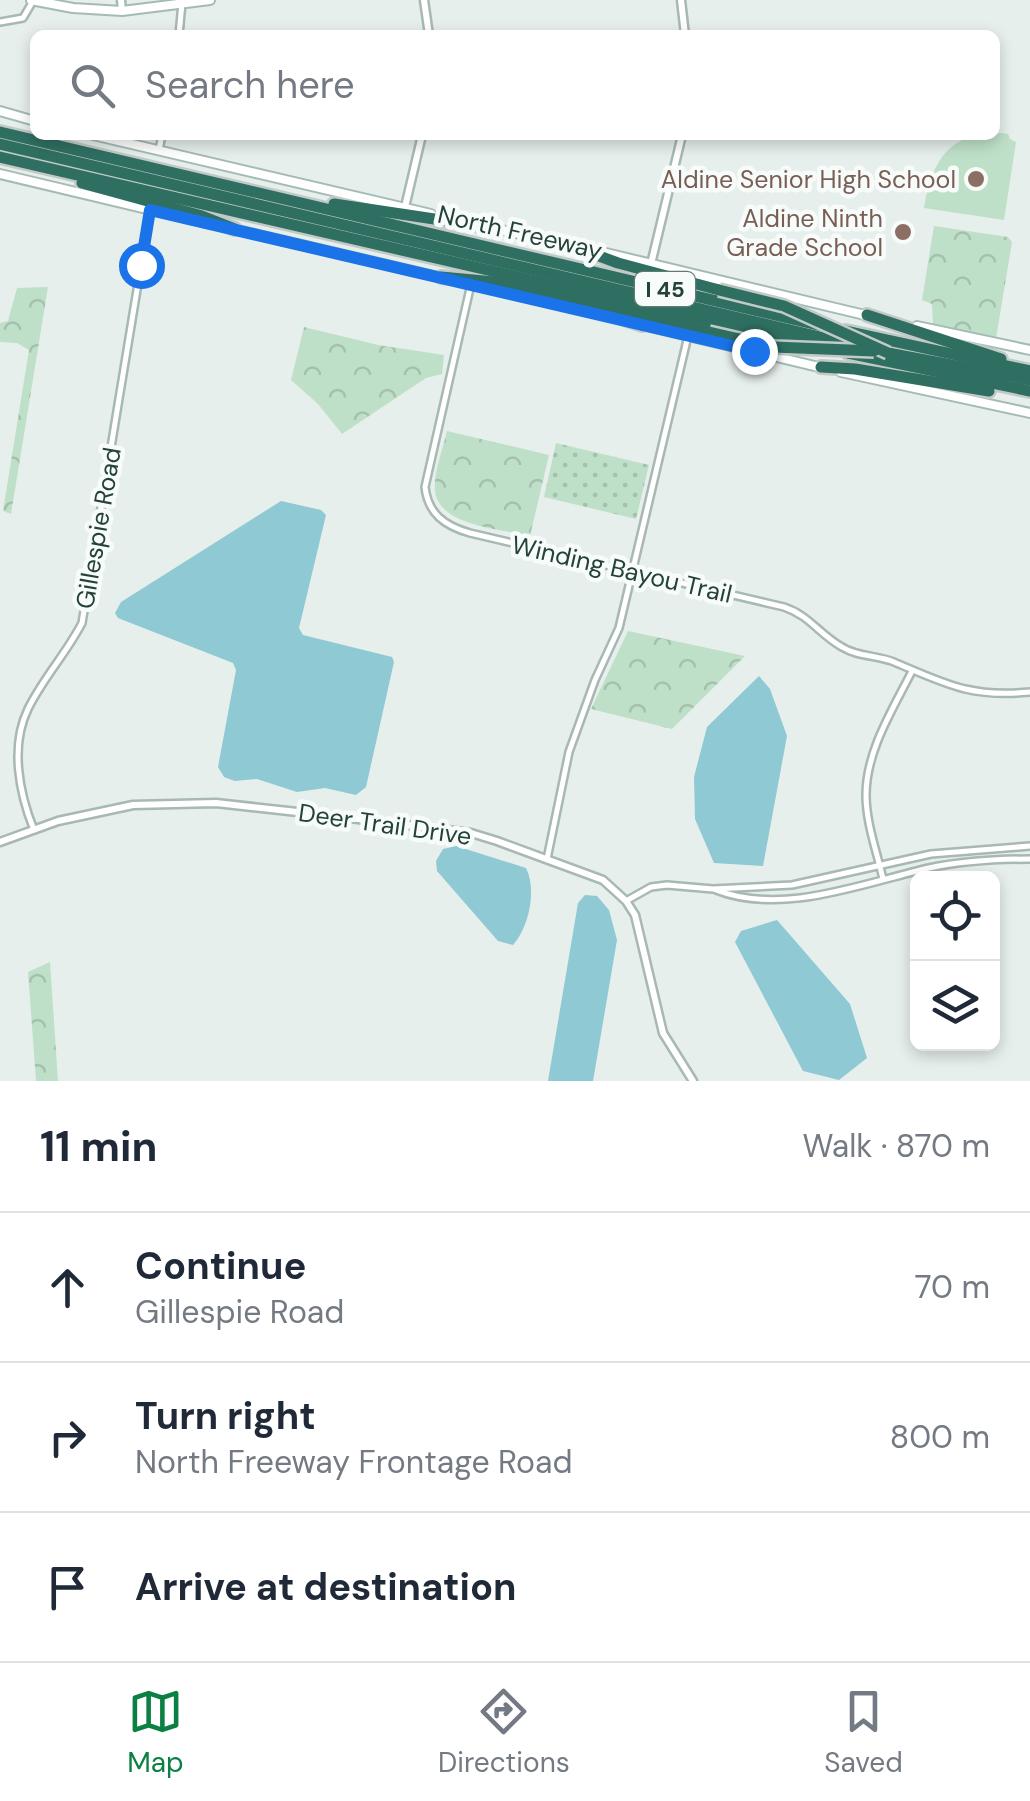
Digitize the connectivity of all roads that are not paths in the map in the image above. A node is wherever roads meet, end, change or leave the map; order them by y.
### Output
1 (32, 0) edge
2 (121, 0) edge
3 (210, 0) edge
4 (424, 0) edge
5 (681, 0) edge
6 (182, 2) edge
7 (122, 11) junction
8 (0, 22) edge
9 (179, 30) edge
10 (428, 30) edge
11 (684, 30) edge
12 (0, 111) edge
13 (30, 120) edge
14 (0, 132) edge
15 (30, 139) edge
16 (34, 140) edge
17 (115, 140) edge
18 (161, 140) edge
19 (421, 140) edge
20 (681, 140) edge
21 (0, 144) edge
22 (159, 150) junction
23 (0, 157) edge
24 (51, 168) junction
25 (0, 174) edge
26 (307, 205) junction
27 (405, 208) junction
28 (150, 210) junction
29 (488, 227) junction
30 (236, 230) junction
31 (576, 247) junction
32 (651, 264) junction
33 (441, 277) junction
34 (471, 284) junction
35 (546, 292) junction
36 (867, 315) junction
37 (642, 325) junction
38 (688, 336) junction
39 (1030, 350) edge
40 (888, 353) junction
41 (820, 367) junction
42 (1028, 374) edge
43 (1030, 391) edge
44 (1030, 412) edge
45 (634, 571) junction
46 (912, 671) junction
47 (1030, 692) edge
48 (34, 830) junction
49 (0, 842) edge
50 (1030, 846) edge
51 (931, 854) junction
52 (547, 859) junction
53 (1030, 859) edge
54 (880, 867) junction
55 (934, 867) junction
56 (883, 879) junction
57 (713, 889) junction
58 (626, 901) junction
59 (693, 1081) edge

1 - 7 main road
1 - 8 street
2 - 7 street
3 - 6 main road
4 - 10 street
5 - 11 street
6 - 7 main road
6 - 9 street
12 - 13 main road
14 - 15 highway, North Freeway / I 45
16 - 26 highway, North Freeway / I 45
17 - 22 main road
18 - 22 street
19 - 27 street
20 - 32 street
21 - 40 highway, North Freeway / I 45, bridge
22 - 27 main road
23 - 24 highway, North Freeway / I 45
24 - 30 highway
24 - 43 highway, North Freeway / I 45
25 - 28 main road
26 - 29 highway
26 - 42 highway, North Freeway / I 45
27 - 29 main road
28 - 30 main road
28 - 48 street, Gillespie Road
29 - 31 main road
30 - 33 main road
31 - 32 main road
31 - 40 highway, bridge
32 - 36 main road
33 - 34 main road
33 - 35 highway
34 - 37 main road
34 - 45 street, Winding Bayou Trail
35 - 37 highway
35 - 40 highway, bridge
36 - 39 main road
36 - 42 highway
37 - 38 main road
38 - 41 main road
38 - 45 street
40 - 42 highway, North Freeway / I 45
41 - 43 highway
41 - 44 main road
45 - 46 street, Winding Bayou Trail
45 - 52 street
46 - 47 street, Winding Bayou Trail
46 - 54 street
48 - 49 street, Deer Trail Drive
48 - 52 street, Deer Trail Drive
50 - 51 street
51 - 54 street
51 - 55 street
52 - 58 street, Deer Trail Drive
53 - 55 street
54 - 56 street
54 - 57 street
55 - 56 street
56 - 57 street
57 - 58 street
58 - 59 street

